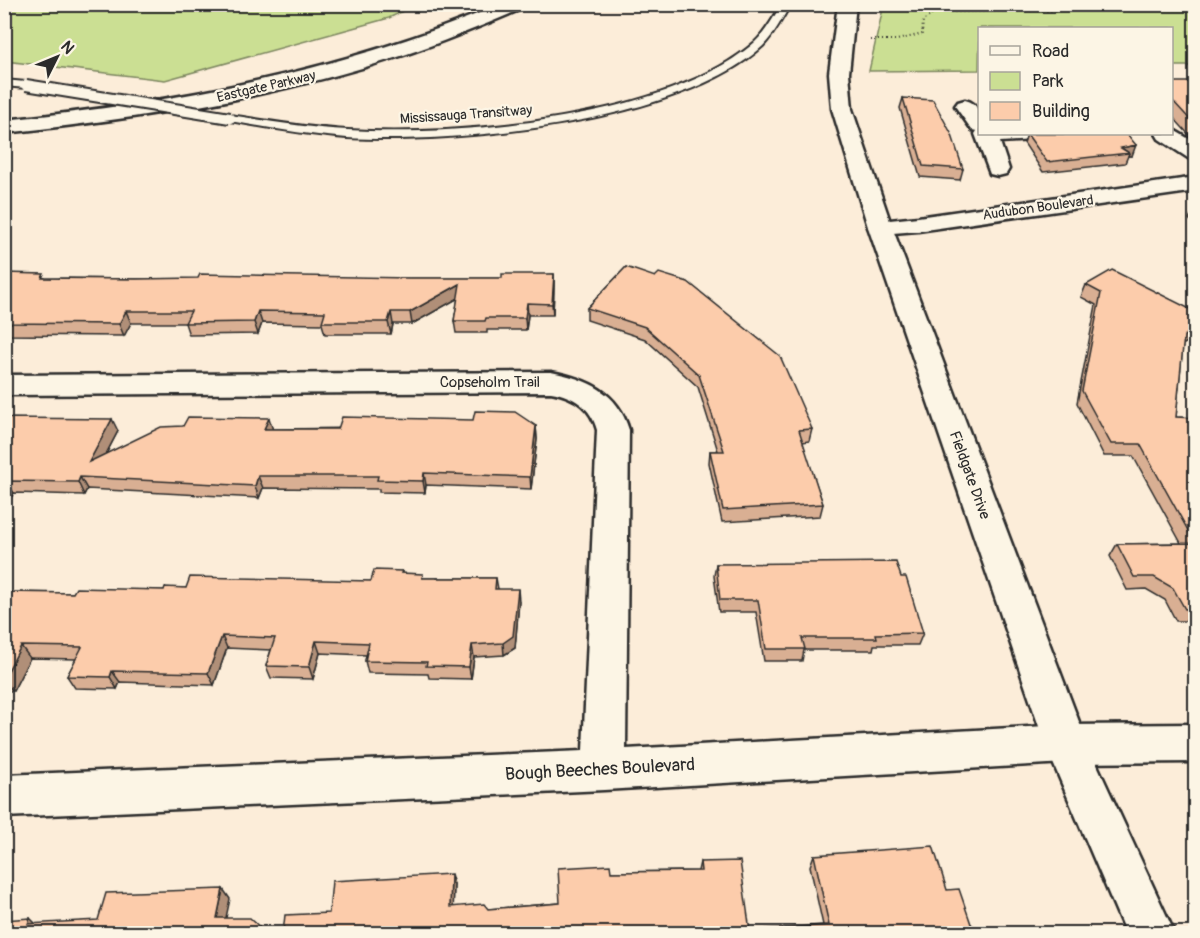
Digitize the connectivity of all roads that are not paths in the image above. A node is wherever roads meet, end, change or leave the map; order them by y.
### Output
1 (474, 4) edge
2 (518, 4) edge
3 (787, 4) edge
4 (847, 4) edge
5 (4, 83) edge
6 (964, 106) dead end
7 (4, 110) edge
8 (978, 124) edge
9 (4, 127) edge
10 (985, 135) edge
11 (1169, 135) edge
12 (1196, 153) edge
13 (998, 170) dead end
14 (1196, 184) edge
15 (880, 227) junction
16 (4, 386) edge
17 (1196, 743) edge
18 (1066, 744) junction
19 (604, 770) junction
20 (4, 796) edge
21 (1151, 933) edge

1 - 7 street, Eastgate Parkway
2 - 9 street, Eastgate Parkway
3 - 5 lane, Mississauga Transitway, bridge
4 - 15 street, Fieldgate Drive
6 - 8 street
10 - 13 street
11 - 12 street
14 - 15 street, Audubon Boulevard
15 - 18 street, Fieldgate Drive
16 - 19 street, Copseholm Trail
17 - 18 street, Bough Beeches Boulevard
18 - 19 street, Bough Beeches Boulevard
18 - 21 street, Fieldgate Drive
19 - 20 street, Bough Beeches Boulevard

